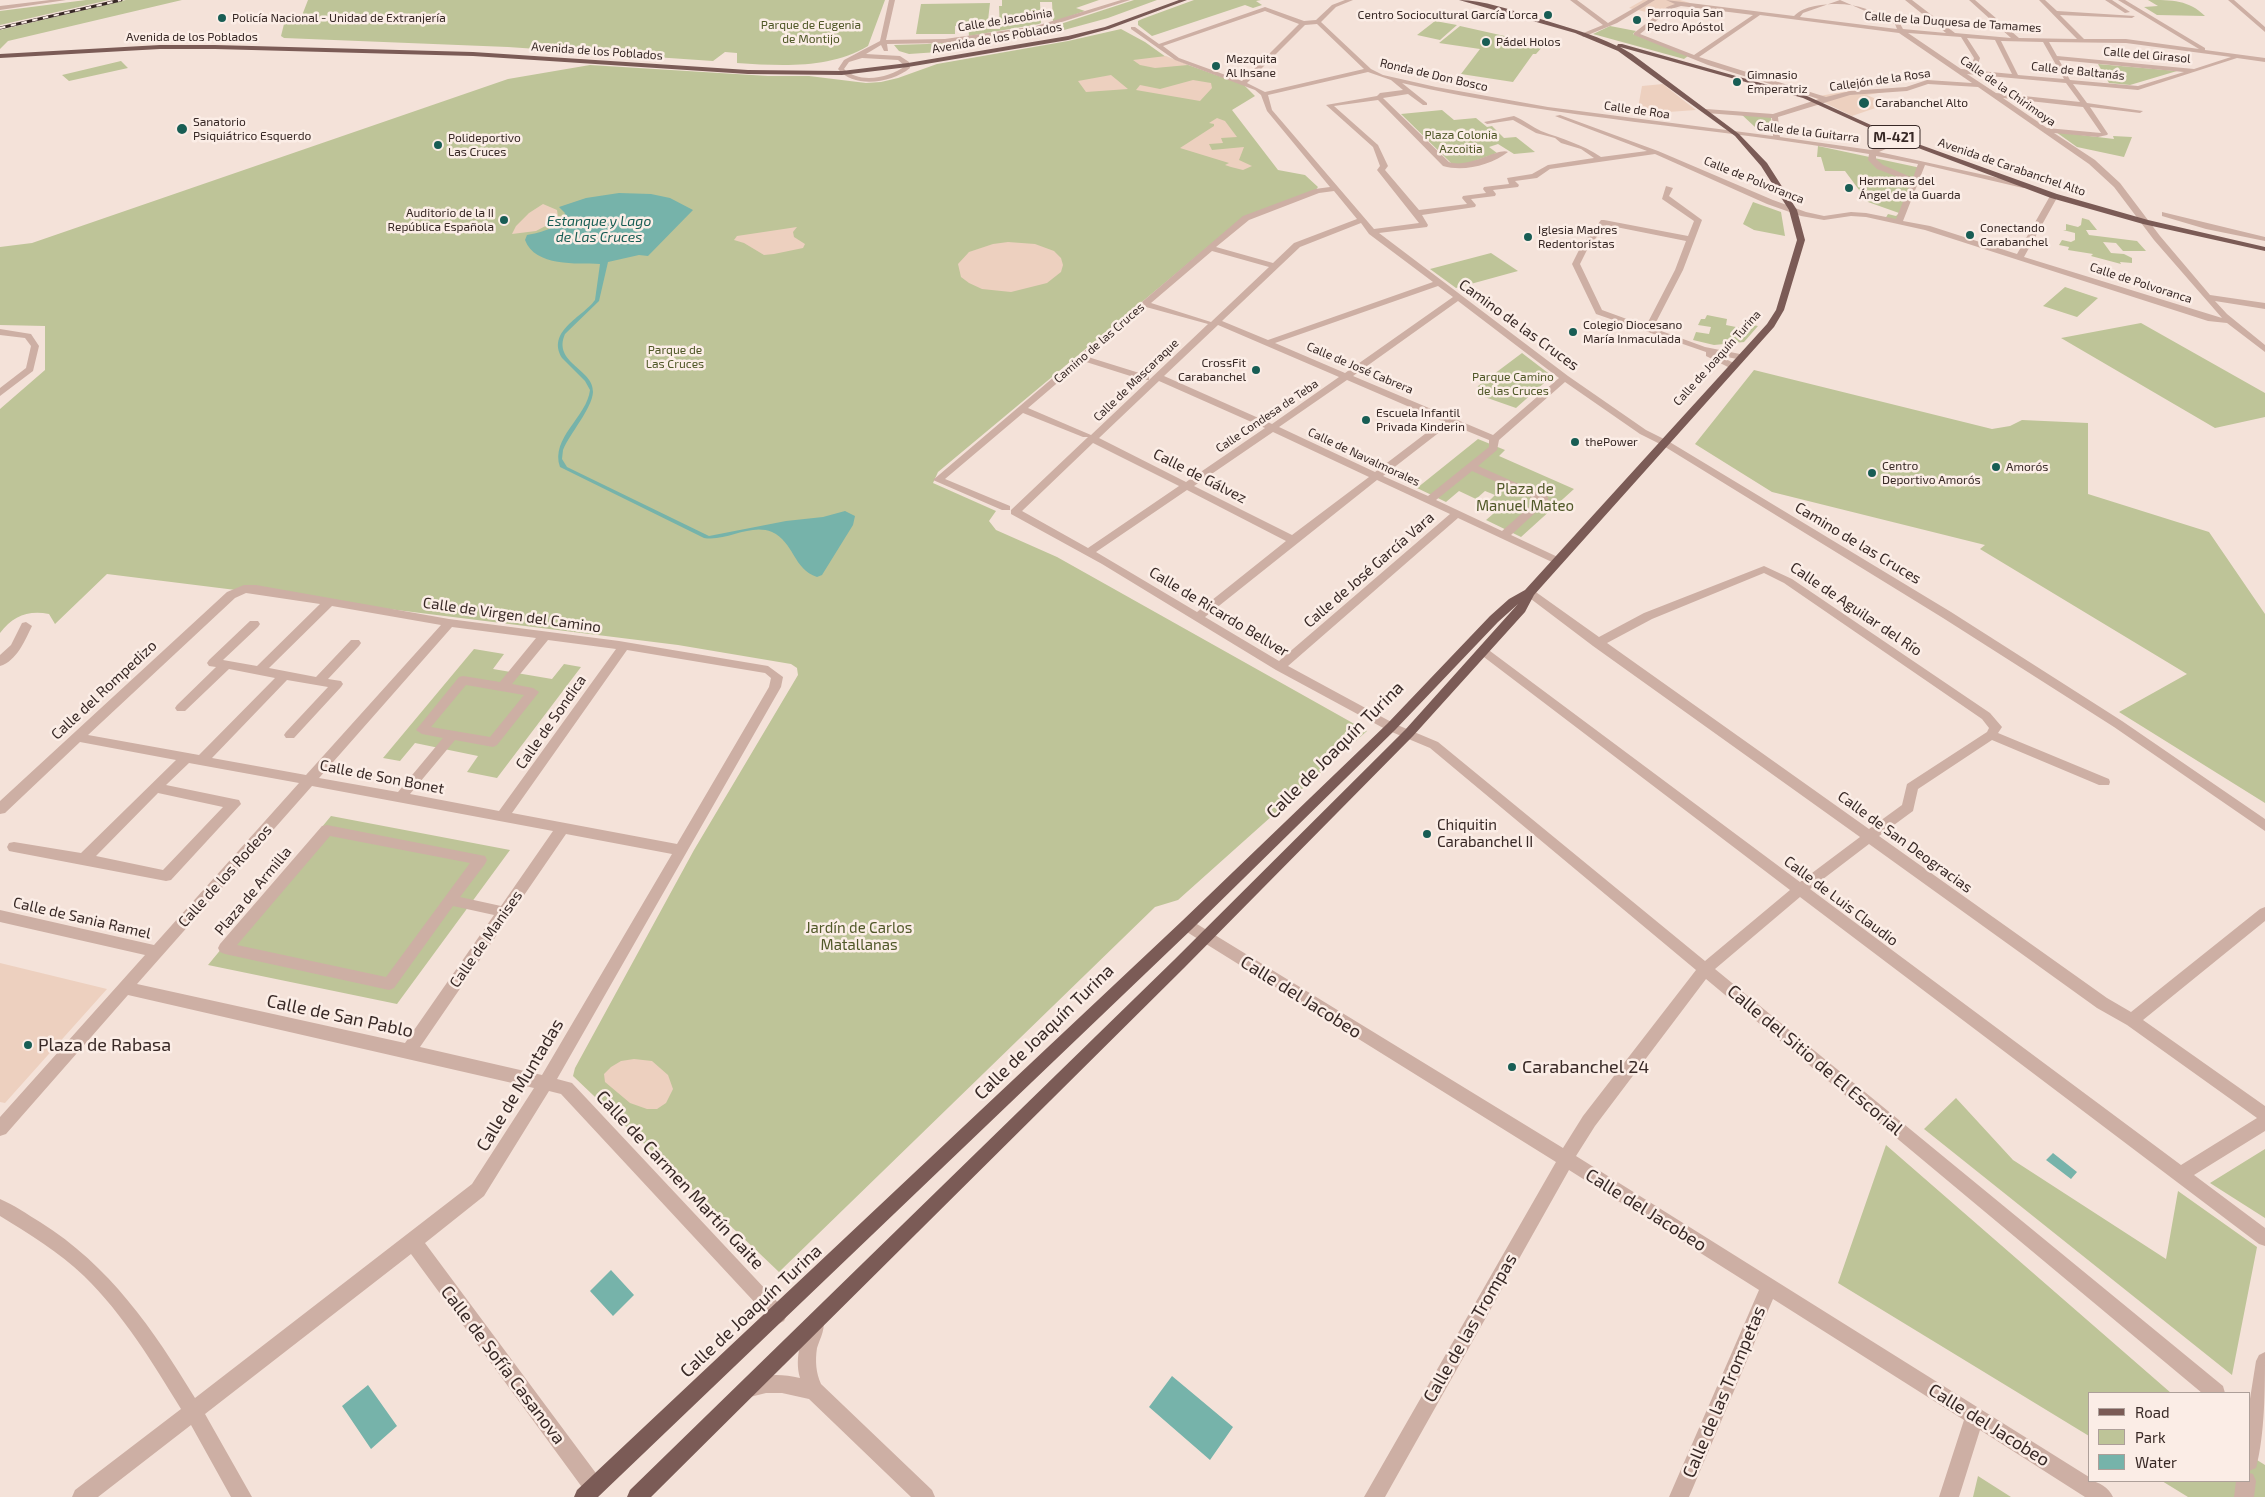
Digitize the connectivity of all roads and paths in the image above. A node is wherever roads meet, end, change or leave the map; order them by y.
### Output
1 (63, 0) edge
2 (892, 0) edge
3 (1127, 0) edge
4 (1170, 0) edge
5 (1184, 0) edge
6 (1350, 0) edge
7 (1462, 0) edge
8 (1576, 0) edge
9 (1652, 0) edge
10 (1669, 0) edge
11 (1837, 0) edge
12 (1842, 0) edge
13 (1908, 0) edge
14 (1972, 0) edge
15 (2042, 0) edge
16 (2108, 0) edge
17 (2121, 0) edge
18 (2231, 0) edge
19 (1681, 4) junction
20 (0, 8) edge
21 (2055, 13) junction
22 (1758, 14) junction
23 (2135, 16) junction
24 (1796, 18) junction
25 (1125, 22) junction
26 (1318, 22) junction
27 (1303, 23) junction
28 (1607, 25) junction
29 (1106, 26) junction
30 (1133, 28) junction
31 (2171, 30) junction
32 (2265, 30) edge
33 (1901, 31) junction
34 (2160, 31) junction
35 (1583, 35) junction
36 (1953, 35) junction
37 (1964, 36) junction
38 (1594, 38) junction
39 (1997, 39) junction
40 (2017, 40) junction
41 (2045, 40) junction
42 (2082, 40) junction
43 (883, 42) junction
44 (1158, 46) junction
45 (2197, 51) junction
46 (0, 52) edge
47 (2209, 53) junction
48 (0, 56) edge
49 (896, 57) junction
50 (2237, 57) junction
51 (854, 58) junction
52 (1694, 58) junction
53 (2054, 58) junction
54 (2265, 60) edge
55 (906, 63) junction
56 (842, 70) junction
57 (1958, 71) junction
58 (2194, 71) junction
59 (1373, 72) junction
60 (1978, 73) junction
61 (2016, 76) junction
62 (1394, 79) junction
63 (2068, 82) junction
64 (1247, 83) junction
65 (1978, 85) junction
66 (1285, 89) junction
67 (1407, 92) junction
68 (1395, 93) junction
69 (1264, 94) junction
70 (1993, 95) junction
71 (1380, 98) junction
72 (1824, 99) junction
73 (1816, 102) junction
74 (1425, 104) dead end
75 (2086, 105) junction
76 (1534, 107) junction
77 (1706, 111) junction
78 (2140, 111) dead end
79 (1771, 116) dead end
80 (1487, 122) dead end
81 (2043, 129) junction
82 (1737, 135) junction
83 (1776, 138) junction
84 (1902, 140) junction
85 (1504, 152) dead end
86 (1656, 152) junction
87 (1873, 152) junction
88 (1598, 159) junction
89 (1922, 163) junction
90 (1915, 181) junction
91 (2023, 186) junction
92 (1333, 188) junction
93 (1668, 188) dead end
94 (2054, 196) junction
95 (1793, 210) junction
96 (1417, 213) junction
97 (2164, 214) dead end
98 (1360, 220) junction
99 (1900, 220) dead end
100 (2146, 222) junction
101 (1372, 232) junction
102 (1689, 239) junction
103 (2265, 239) edge
104 (1210, 248) junction
105 (2265, 249) edge
106 (2020, 257) junction
107 (1275, 266) junction
108 (1437, 283) junction
109 (2208, 297) junction
110 (1457, 298) junction
111 (1145, 304) junction
112 (2265, 306) edge
113 (2228, 320) junction
114 (1211, 321) junction
115 (1648, 330) junction
116 (0, 332) edge
117 (1271, 341) dead end
118 (1703, 349) junction
119 (2265, 349) edge
120 (1742, 356) junction
121 (1083, 358) junction
122 (1733, 366) junction
123 (1347, 376) junction
124 (1158, 377) junction
125 (1146, 378) dead end
126 (1565, 378) junction
127 (0, 393) edge
128 (1022, 409) junction
129 (1450, 420) junction
130 (1273, 428) junction
131 (1089, 437) junction
132 (1494, 439) junction
133 (1665, 443) junction
134 (1471, 467) junction
135 (1376, 477) junction
136 (1187, 485) junction
137 (1428, 502) junction
138 (1011, 510) junction
139 (1455, 514) junction
140 (1503, 536) junction
141 (1293, 540) junction
142 (1089, 552) junction
143 (1558, 561) junction
144 (1529, 593) junction
145 (231, 595) joint
146 (330, 601) junction
147 (1197, 618) junction
148 (449, 622) junction
149 (254, 624) dead end
150 (26, 626) dead end
151 (546, 635) junction
152 (1597, 642) junction
153 (355, 643) dead end
154 (624, 646) junction
155 (1482, 651) junction
156 (0, 662) edge
157 (226, 665) junction
158 (1280, 667) junction
159 (260, 670) junction
160 (284, 676) junction
161 (319, 681) junction
162 (503, 687) junction
163 (775, 687) joint
164 (181, 708) dead end
165 (1391, 727) junction
166 (1409, 732) junction
167 (290, 735) dead end
168 (452, 735) junction
169 (1991, 735) junction
170 (77, 737) junction
171 (187, 757) junction
172 (202, 760) junction
173 (310, 780) junction
174 (2104, 782) dead end
175 (156, 788) junction
176 (401, 797) junction
177 (0, 808) edge
178 (504, 816) junction
179 (2265, 826) edge
180 (563, 827) junction
181 (1870, 837) junction
182 (14, 847) dead end
183 (681, 850) junction
184 (84, 859) junction
185 (1799, 890) junction
186 (450, 900) junction
187 (504, 912) junction
188 (2265, 913) edge
189 (0, 916) edge
190 (1187, 925) junction
191 (1204, 937) junction
192 (157, 952) junction
193 (1704, 969) junction
194 (125, 988) junction
195 (2132, 1020) junction
196 (408, 1050) junction
197 (546, 1083) junction
198 (2265, 1114) edge
199 (2265, 1122) edge
200 (0, 1129) edge
201 (1566, 1159) junction
202 (2181, 1174) junction
203 (0, 1207) edge
204 (2265, 1238) edge
205 (413, 1242) junction
206 (1769, 1287) junction
207 (778, 1315) junction
208 (817, 1319) junction
209 (2265, 1361) edge
210 (744, 1391) junction
211 (814, 1391) junction
212 (2215, 1392) edge
213 (192, 1410) junction
214 (1975, 1416) junction
215 (2251, 1425) edge
216 (2250, 1442) edge
217 (2246, 1482) edge
218 (589, 1492) edge
219 (82, 1497) edge
220 (242, 1497) edge
221 (637, 1497) edge
222 (925, 1497) edge
223 (1374, 1497) edge
224 (1679, 1497) edge
225 (1949, 1497) edge
226 (2103, 1497) edge
227 (2244, 1497) edge

1 - 20 street
2 - 43 street
3 - 43 street, Calle de Jacobinia
4 - 29 main road, Avenida de los Poblados
5 - 25 main road, Avenida de los Poblados
6 - 26 street
7 - 35 main road, M-421
8 - 28 street
9 - 28 street
10 - 19 street, Calle de la Duquesa de Tamames
11 - 24 street
12 - 33 street, Calle de la Chirimoya
13 - 36 street
14 - 40 street
15 - 21 street
16 - 23 street
17 - 31 street
18 - 32 street
19 - 22 street, Calle de la Duquesa de Tamames
19 - 52 street
21 - 23 street
21 - 42 street
22 - 24 street, Calle de la Duquesa de Tamames
22 - 52 street
23 - 34 street
24 - 33 street, Calle de la Duquesa de Tamames
25 - 29 main road, Avenida de los Poblados
25 - 30 main road
26 - 27 street
26 - 59 street, Ronda de Don Bosco
27 - 44 street
27 - 64 street
28 - 35 street
29 - 30 main road
29 - 55 main road, Avenida de los Poblados
30 - 44 street
31 - 34 street
31 - 47 street
33 - 36 street, Calle de la Duquesa de Tamames
33 - 57 street, Calle de la Chirimoya
34 - 45 street
35 - 38 main road, M-421
36 - 37 street, Calle de la Duquesa de Tamames
37 - 39 street, Calle de la Duquesa de Tamames
37 - 60 street
38 - 73 main road, Avenida de Carabanchel Alto / M-421
38 - 77 main road, Calle de Joaquín Turina
39 - 40 street, Calle de la Duquesa de Tamames
39 - 61 street
40 - 41 street, Calle de la Duquesa de Tamames
41 - 42 street, Calle de la Duquesa de Tamames
41 - 53 street
42 - 45 street, Calle de la Duquesa de Tamames
43 - 49 street
43 - 51 street
44 - 64 street
45 - 47 street, Calle de la Duquesa de Tamames
46 - 56 main road, Avenida de los Poblados
47 - 50 street, Calle de la Duquesa de Tamames
48 - 56 main road, Avenida de los Poblados
49 - 51 street
49 - 55 street
50 - 54 street, Calle de la Duquesa de Tamames
50 - 58 street, Calle del Girasol
51 - 56 street
52 - 72 street
53 - 58 street, Calle del Girasol
53 - 63 street
55 - 56 main road, Avenida de los Poblados
55 - 56 street
57 - 60 street, Calle de Baltanás
57 - 65 street, Calle de la Chirimoya
58 - 63 street, Calle de Baltanás
59 - 62 street, Ronda de Don Bosco
59 - 66 street
59 - 68 street
60 - 61 street, Calle de Baltanás
61 - 63 street, Calle de Baltanás
62 - 67 street
62 - 76 street, Ronda de Don Bosco
63 - 75 street
64 - 66 street
64 - 69 street
65 - 70 street, Calle de la Chirimoya
65 - 72 street, Callejón de la Rosa
66 - 69 street
67 - 68 street
67 - 74 street
68 - 71 street
69 - 92 street, Camino de las Cruces
70 - 75 street
70 - 81 street, Calle de la Chirimoya
71 - 85 street
71 - 96 street
72 - 73 street, Callejón de la Rosa
73 - 83 street, Callejón de la Rosa
73 - 84 main road, Avenida de Carabanchel Alto / M-421
75 - 78 street
75 - 81 street
76 - 82 street, Calle de Roa
76 - 86 street, Calle de Polvoranca
77 - 79 street
77 - 82 main road, Calle de Joaquín Turina
80 - 88 street
81 - 100 street, Calle de la Chirimoya
82 - 83 street, Calle de la Guitarra
82 - 95 main road, Calle de Joaquín Turina
83 - 87 street, Calle de la Guitarra
84 - 87 street
84 - 91 main road, Avenida de Carabanchel Alto / M-421
86 - 88 street
86 - 95 street, Calle de Polvoranca
87 - 89 street, Calle de la Guitarra
87 - 90 street
88 - 96 street
89 - 90 street
89 - 91 street, Calle de la Guitarra
90 - 99 street
91 - 94 main road, Avenida de Carabanchel Alto / M-421
92 - 98 street, Camino de las Cruces
92 - 104 street, Camino de las Cruces
93 - 102 street
94 - 100 main road, Avenida de Carabanchel Alto / M-421
94 - 106 street
95 - 106 street, Calle de Polvoranca
95 - 120 main road, Calle de Joaquín Turina
96 - 101 street
97 - 103 street
98 - 101 street, Camino de las Cruces
98 - 107 street, Calle de Mascaraque
100 - 105 main road, Avenida de Carabanchel Alto / M-421
100 - 109 street, Calle de la Chirimoya
101 - 108 street, Camino de las Cruces
102 - 115 street
102 - 115 street
104 - 107 street
104 - 111 street, Camino de las Cruces
106 - 113 street, Calle de Polvoranca
107 - 114 street, Calle de Mascaraque
108 - 110 street, Camino de las Cruces
108 - 117 street, Camino de las Cruces
109 - 112 street
109 - 113 street, Calle de la Chirimoya
110 - 123 street, Calle Condesa de Teba
110 - 126 street, Camino de las Cruces
111 - 114 street
111 - 121 street, Camino de las Cruces
113 - 119 street, Calle de la Chirimoya
114 - 123 street, Calle de José Cabrera
114 - 124 street, Calle de Mascaraque
115 - 118 street
116 - 127 street
118 - 120 street
118 - 122 street
120 - 122 main road, Calle de Joaquín Turina
121 - 125 street, Calle de Mascaraque
121 - 128 street, Camino de las Cruces
122 - 133 main road, Calle de Joaquín Turina
123 - 129 street, Calle de José Cabrera
123 - 130 street, Calle Condesa de Teba
124 - 130 street, Calle de Navalmorales
124 - 131 street, Calle de Mascaraque
126 - 132 street
126 - 133 street, Camino de las Cruces
128 - 131 street, Calle de Mascaraque
128 - 138 street, Camino de las Cruces
129 - 132 street, Calle de José Cabrera
129 - 135 street
130 - 135 street, Calle de Navalmorales
130 - 136 street, Calle Condesa de Teba
131 - 136 street, Calle de Gálvez
131 - 138 street, Calle de Mascaraque
132 - 134 street
133 - 143 main road, Calle de Joaquín Turina
133 - 179 street, Camino de las Cruces
134 - 137 street
134 - 140 street
135 - 137 street, Calle de Navalmorales
135 - 141 street
136 - 141 street, Calle de Gálvez
136 - 142 street, Calle Condesa de Teba
137 - 139 street, Calle de Navalmorales
138 - 142 street, Calle de Ricardo Bellver
139 - 140 street, Calle de Navalmorales
139 - 158 street, Calle de José García Vara
140 - 143 street, Calle de Navalmorales
141 - 147 street
142 - 147 street, Calle de Ricardo Bellver
143 - 144 main road, Calle de Joaquín Turina
144 - 152 street, Calle de San Deogracias
144 - 155 main road, Calle de Joaquín Turina
144 - 165 main road, Calle de Joaquín Turina
145 - 146 street, Calle de Virgen del Camino
145 - 170 street, Calle del Rompedizo
146 - 148 street, Calle de Virgen del Camino
146 - 159 street
147 - 158 street, Calle de Ricardo Bellver
148 - 151 street, Calle de Virgen del Camino
148 - 173 street, Calle de los Rodeos
149 - 157 street
150 - 156 street
151 - 154 street, Calle de Virgen del Camino
151 - 162 street
152 - 169 street, Calle de Aguilar del Río
152 - 181 street, Calle de San Deogracias
153 - 161 street
154 - 163 street, Calle de Virgen del Camino
154 - 178 street, Calle de Sondica
155 - 166 main road, Calle de Joaquín Turina
155 - 185 street, Calle de Luis Claudio
157 - 159 street
157 - 164 street
158 - 165 street, Calle de Ricardo Bellver
159 - 160 street
160 - 161 street
160 - 172 street
161 - 167 street
162 - 168 street
162 - 168 street
163 - 183 street, Calle de Muntadas
165 - 166 street, Calle de Ricardo Bellver
165 - 190 main road, Calle de Joaquín Turina
166 - 191 main road, Calle de Joaquín Turina
166 - 193 street, Calle del Sitio de El Escorial
168 - 176 street
169 - 174 street
169 - 181 street
170 - 171 street, Calle de Son Bonet
170 - 177 street, Calle del Rompedizo
171 - 172 street, Calle de Son Bonet
171 - 175 street
172 - 173 street, Calle de Son Bonet
173 - 176 street, Calle de Son Bonet
173 - 192 street, Calle de los Rodeos
175 - 184 street
175 - 184 street
176 - 178 street, Calle de Son Bonet
178 - 180 street, Calle de Son Bonet
180 - 183 street, Calle de Son Bonet
180 - 187 street, Calle de Manises
181 - 185 street
181 - 195 street, Calle de San Deogracias
182 - 184 street
183 - 197 street, Calle de Muntadas
185 - 193 street
185 - 202 street, Calle de Luis Claudio
186 - 186 street, Plaza de Armilla
186 - 187 street
187 - 196 street, Calle de Manises
188 - 195 street
189 - 192 street, Calle de Sania Ramel
190 - 191 street, Calle del Jacobeo
190 - 207 main road, Calle de Joaquín Turina
191 - 201 street, Calle del Jacobeo
191 - 208 main road, Calle de Joaquín Turina
192 - 194 street, Calle de los Rodeos
193 - 201 street, Calle de las Trompas
193 - 212 street, Calle del Sitio de El Escorial
194 - 196 street, Calle de San Pablo
194 - 200 street, Calle de los Rodeos
195 - 198 street, Calle de San Deogracias
196 - 197 street, Calle de San Pablo
197 - 205 street, Calle de Muntadas
197 - 207 street, Calle de Carmen Martín Gaite
199 - 202 street
201 - 206 street, Calle del Jacobeo
201 - 223 street, Calle de las Trompas
202 - 204 street, Calle de Luis Claudio
203 - 213 street
205 - 213 street, Calle de Muntadas
205 - 218 street, Calle de Sofía Casanova
206 - 214 street, Calle del Jacobeo
206 - 224 street, Calle de las Trompetas
207 - 218 main road, Calle de Joaquín Turina
208 - 210 main road, Calle de Joaquín Turina
208 - 211 street
209 - 215 street
210 - 211 street
210 - 221 main road, Calle de Joaquín Turina
211 - 222 street
213 - 219 street, Calle de Muntadas
213 - 220 street
214 - 225 street
214 - 226 street, Calle del Jacobeo
215 - 216 street
217 - 227 street

